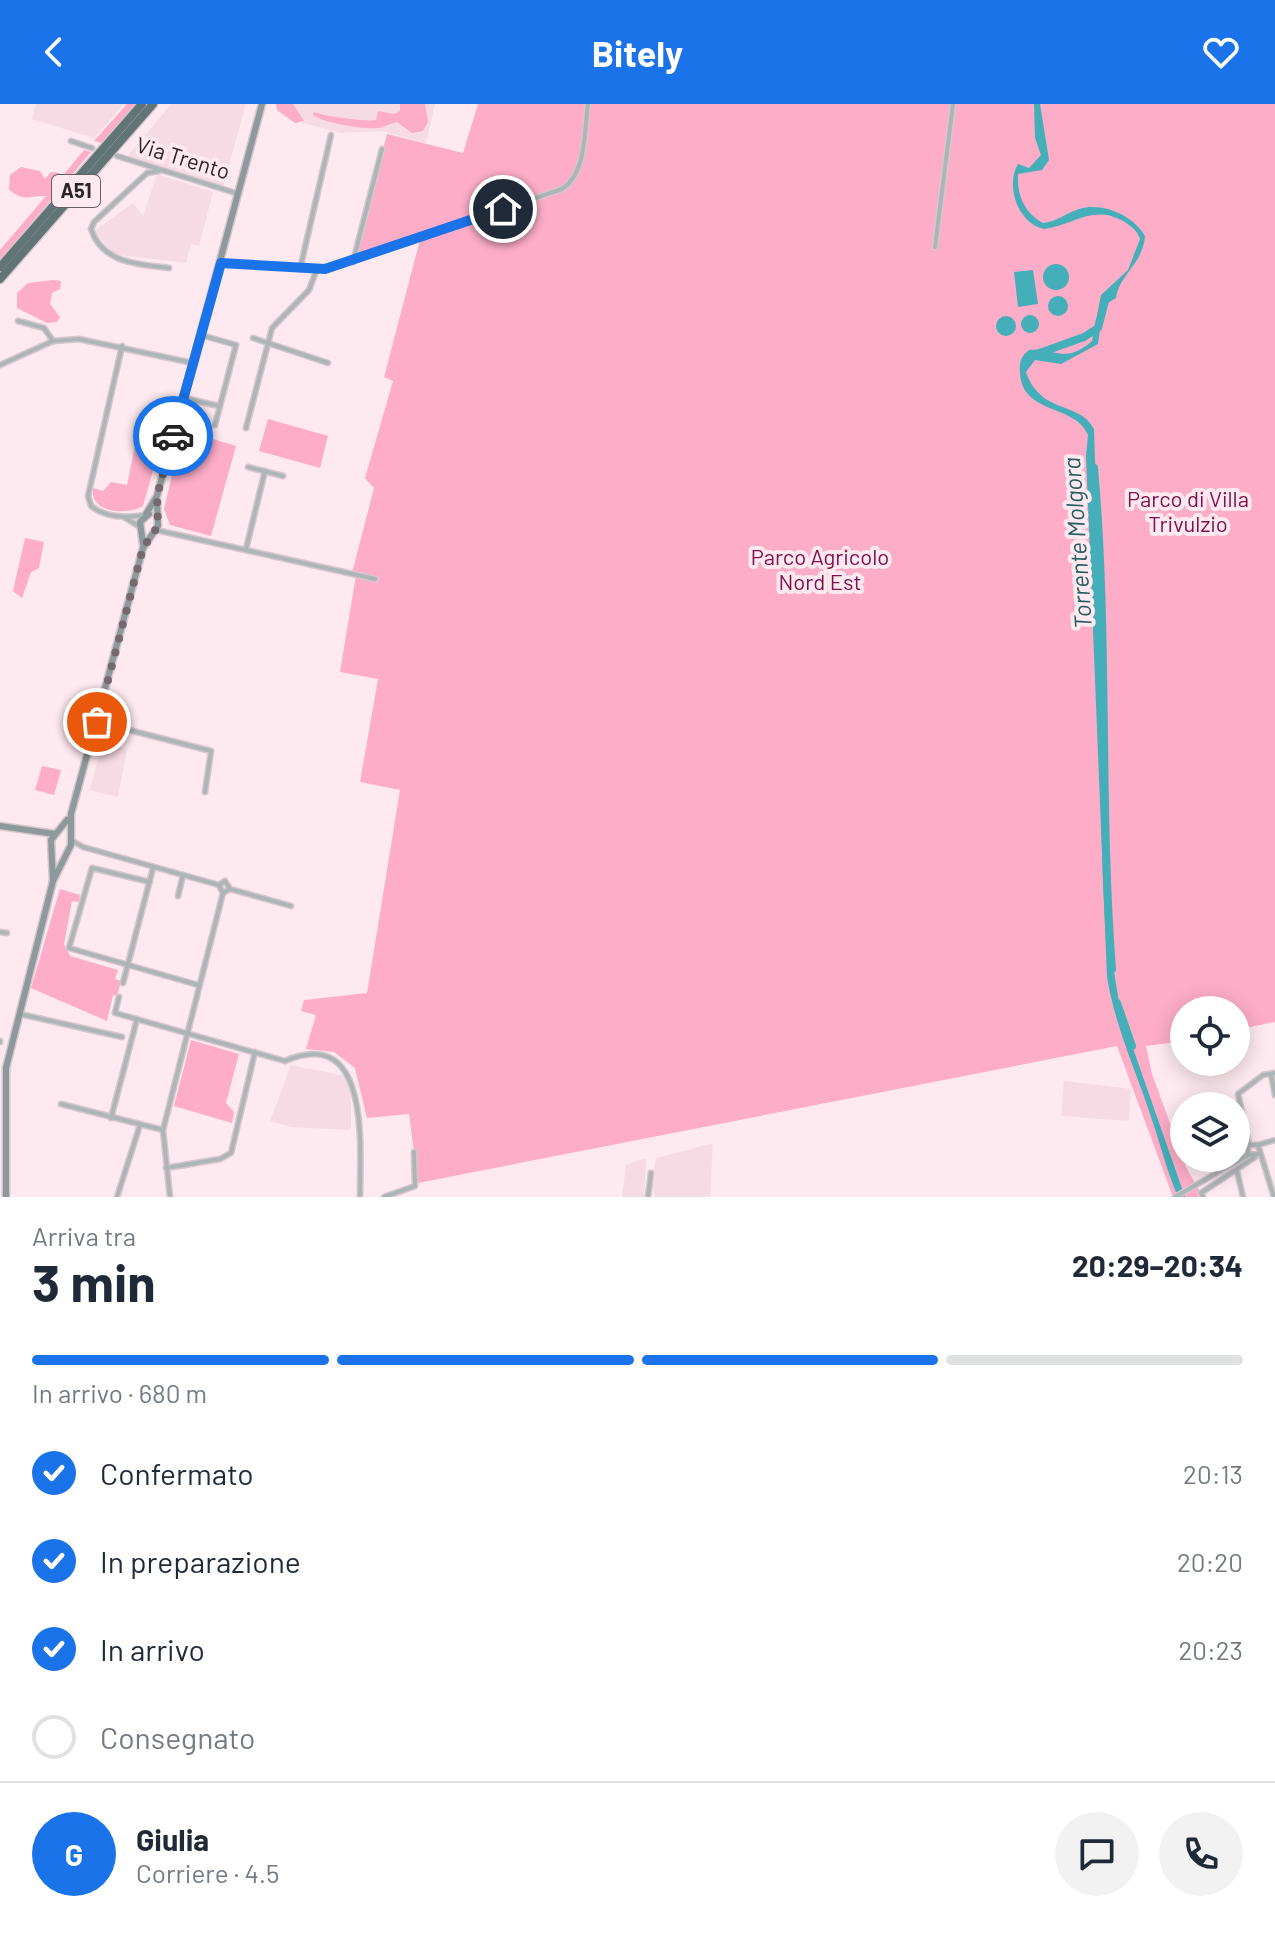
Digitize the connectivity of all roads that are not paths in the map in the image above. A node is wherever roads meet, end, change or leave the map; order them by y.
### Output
1 (142, 104) edge
2 (153, 104) edge
3 (262, 104) edge
4 (588, 104) edge
5 (953, 104) edge
6 (331, 135) dead end
7 (71, 141) dead end
8 (92, 148) dead end
9 (382, 149) dead end
10 (117, 156) dead end
11 (159, 171) junction
12 (239, 194) junction
13 (935, 247) dead end
14 (353, 262) junction
15 (221, 263) junction
16 (0, 267) edge
17 (169, 268) dead end
18 (300, 269) junction
19 (317, 269) junction
20 (0, 279) edge
21 (18, 321) dead end
22 (201, 335) junction
23 (253, 338) dead end
24 (53, 341) junction
25 (267, 342) junction
26 (122, 346) junction
27 (193, 363) junction
28 (328, 363) dead end
29 (0, 365) edge
30 (184, 398) junction
31 (219, 406) junction
32 (215, 425) dead end
33 (246, 428) dead end
34 (248, 467) dead end
35 (265, 471) junction
36 (283, 476) dead end
37 (157, 496) junction
38 (145, 514) junction
39 (122, 517) junction
40 (158, 521) junction
41 (141, 528) junction
42 (169, 530) junction
43 (153, 531) junction
44 (143, 548) junction
45 (246, 549) junction
46 (375, 579) dead end
47 (86, 719) dead end
48 (97, 722) junction
49 (205, 792) dead end
50 (71, 814) junction
51 (0, 826) edge
52 (57, 833) junction
53 (39, 834) junction
54 (70, 838) junction
55 (52, 847) junction
56 (83, 847) junction
57 (67, 851) junction
58 (153, 868) junction
59 (183, 875) junction
60 (53, 881) junction
61 (150, 882) junction
62 (219, 885) junction
63 (230, 889) junction
64 (223, 893) junction
65 (178, 896) dead end
66 (291, 906) dead end
67 (0, 932) edge
68 (7, 933) dead end
69 (127, 966) junction
70 (123, 983) dead end
71 (198, 985) junction
72 (119, 997) dead end
73 (17, 1014) junction
74 (137, 1019) junction
75 (186, 1033) junction
76 (122, 1037) dead end
77 (255, 1052) junction
78 (1273, 1073) edge
79 (1241, 1092) edge
80 (1275, 1095) edge
81 (61, 1104) dead end
82 (111, 1118) junction
83 (2, 1120) edge
84 (140, 1125) junction
85 (163, 1130) junction
86 (2, 1134) edge
87 (1275, 1140) edge
88 (1250, 1144) edge
89 (1258, 1145) junction
90 (414, 1152) dead end
91 (1250, 1155) edge
92 (1257, 1155) junction
93 (1250, 1161) edge
94 (166, 1168) junction
95 (1220, 1172) edge
96 (1235, 1172) edge
97 (1237, 1172) edge
98 (651, 1173) dead end
99 (6, 1197) edge
100 (117, 1197) edge
101 (170, 1197) edge
102 (360, 1197) edge
103 (384, 1197) edge
104 (648, 1197) edge
105 (1175, 1197) edge
106 (1203, 1197) edge
107 (1243, 1197) edge
108 (1274, 1197) edge

1 - 16 highway, A51
2 - 20 highway, A51
3 - 12 street, Via Trento
4 - 14 street
5 - 13 street
6 - 18 street
7 - 8 street
9 - 14 street
10 - 11 street, Via Trento
11 - 12 street, Via Trento
11 - 17 street
12 - 15 street, Via Trento
14 - 19 street
15 - 18 street
15 - 22 street, Via Trento
18 - 19 street
19 - 25 street
21 - 24 street
22 - 27 street, Via Trento
22 - 31 street
23 - 25 street
24 - 26 street
24 - 29 street
25 - 28 street
25 - 33 street
26 - 27 street
26 - 39 street
27 - 30 street, Via Trento
30 - 31 street
30 - 37 street, Via Trento
31 - 32 street
34 - 35 street
35 - 36 street
35 - 45 street
37 - 38 street
37 - 40 street
38 - 39 street
38 - 40 street
38 - 41 street
39 - 41 street
40 - 42 street
40 - 43 street
41 - 43 street
41 - 44 street
42 - 43 street
42 - 45 street
43 - 44 street
44 - 48 street
45 - 46 street
47 - 48 street
48 - 49 street
48 - 50 street
50 - 52 street
50 - 54 street
51 - 53 street
52 - 53 street
52 - 54 street
52 - 55 street
53 - 55 street
54 - 56 street
54 - 57 street
55 - 57 street
55 - 60 street
56 - 57 street
56 - 58 street
57 - 60 street
58 - 59 street
58 - 61 street
59 - 62 street
59 - 65 street
60 - 73 street
61 - 69 street
61 - 69 street
62 - 63 street
62 - 64 street
63 - 64 street
63 - 66 street
64 - 71 street
67 - 68 street
69 - 70 street
69 - 71 street
71 - 75 street
72 - 74 street
73 - 76 street
73 - 83 street
74 - 75 street
74 - 82 street
75 - 77 street
75 - 85 street
77 - 94 street
77 - 102 street
78 - 79 street
78 - 80 street
81 - 82 street
82 - 84 street
83 - 86 street
84 - 85 street
84 - 100 street
85 - 94 street
86 - 99 street
87 - 89 street
88 - 89 street
89 - 92 street
90 - 103 street
91 - 92 street
92 - 93 street
92 - 108 street
94 - 101 street
95 - 105 street
96 - 106 street
97 - 107 street
98 - 104 street

